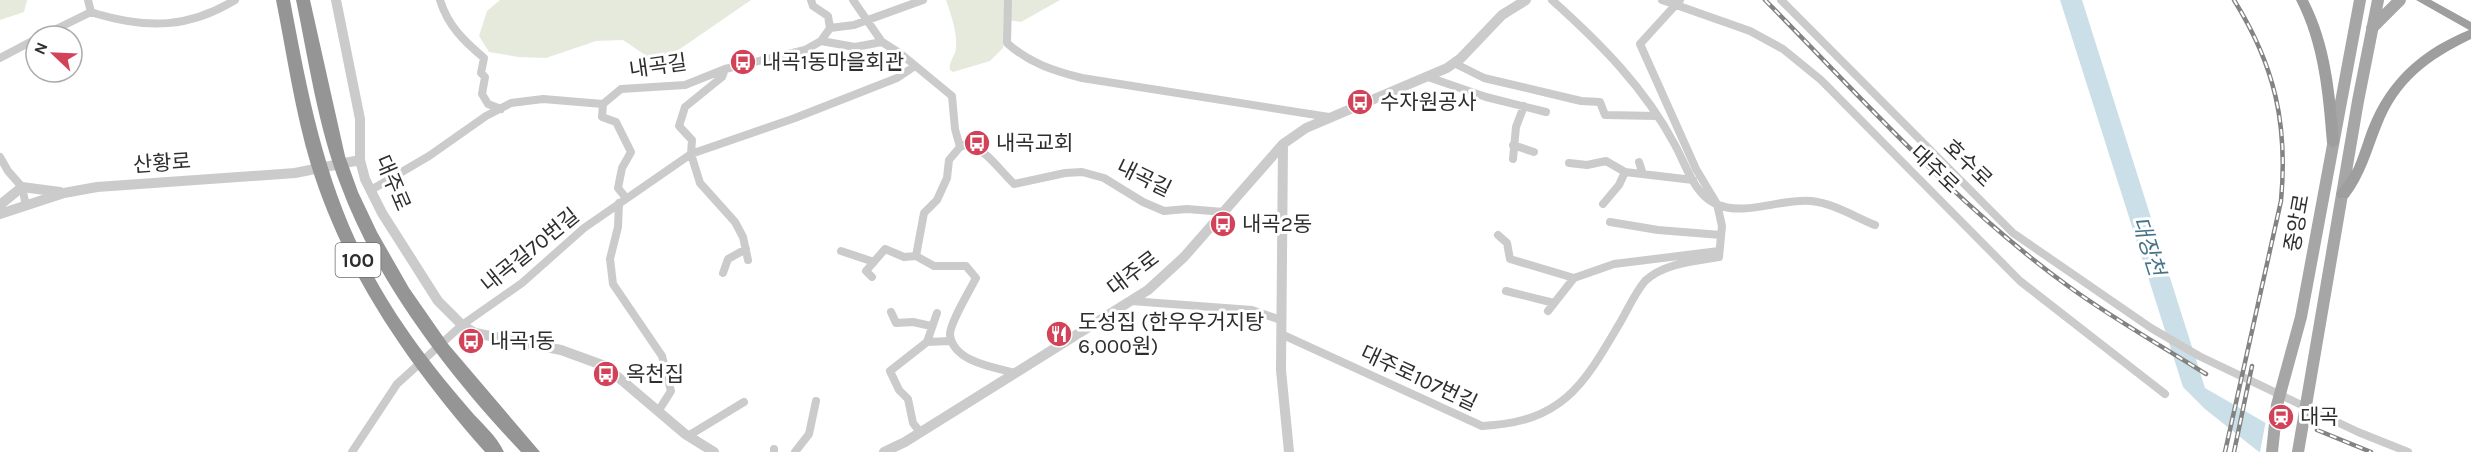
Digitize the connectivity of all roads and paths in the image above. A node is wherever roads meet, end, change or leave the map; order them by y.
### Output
1 (88, 0) edge
2 (236, 0) edge
3 (283, 0) edge
4 (303, 0) edge
5 (336, 0) edge
6 (440, 0) edge
7 (811, 0) edge
8 (853, 0) edge
9 (923, 0) edge
10 (1008, 0) edge
11 (1526, 0) edge
12 (1552, 0) edge
13 (1662, 0) edge
14 (1781, 0) edge
15 (2302, 0) edge
16 (2360, 0) edge
17 (2378, 0) edge
18 (2400, 0) edge
19 (2422, 0) edge
20 (2436, 0) edge
21 (1678, 2) edge
22 (92, 12) junction
23 (2471, 19) edge
24 (868, 20) junction
25 (67, 24) edge
26 (2471, 27) edge
27 (830, 28) junction
28 (2372, 29) junction
29 (2471, 33) edge
30 (821, 41) junction
31 (882, 42) junction
32 (24, 45) edge
33 (0, 58) edge
34 (1454, 63) junction
35 (915, 66) junction
36 (725, 69) junction
37 (1428, 78) junction
38 (603, 104) junction
39 (1524, 106) junction
40 (501, 109) junction
41 (1546, 112) dead end
42 (1658, 116) junction
43 (1330, 117) junction
44 (2333, 143) junction
45 (1283, 144) junction
46 (1514, 145) junction
47 (960, 147) junction
48 (1534, 152) dead end
49 (691, 154) junction
50 (0, 157) edge
51 (1513, 159) dead end
52 (360, 160) junction
53 (1639, 162) dead end
54 (1569, 163) dead end
55 (1625, 172) junction
56 (1643, 174) junction
57 (1694, 180) junction
58 (22, 187) junction
59 (371, 190) junction
60 (63, 193) junction
61 (2343, 194) junction
62 (623, 200) junction
63 (1603, 204) dead end
64 (1717, 204) junction
65 (0, 205) edge
66 (26, 206) junction
67 (1224, 212) junction
68 (0, 214) edge
69 (1610, 222) dead end
70 (1875, 225) dead end
71 (1498, 235) dead end
72 (1721, 235) junction
73 (746, 249) junction
74 (841, 251) dead end
75 (1719, 251) junction
76 (916, 256) junction
77 (748, 260) dead end
78 (874, 262) junction
79 (723, 273) dead end
80 (872, 277) dead end
81 (1574, 278) junction
82 (1506, 291) dead end
83 (1131, 301) junction
84 (1554, 303) junction
85 (1548, 311) dead end
86 (891, 312) dead end
87 (937, 313) dead end
88 (1281, 320) junction
89 (462, 325) junction
90 (931, 326) junction
91 (1281, 334) junction
92 (951, 341) junction
93 (927, 342) junction
94 (1016, 373) junction
95 (2166, 394) dead end
96 (816, 401) dead end
97 (744, 402) dead end
98 (659, 410) junction
99 (920, 432) junction
100 (688, 436) junction
101 (352, 452) edge
102 (496, 452) edge
103 (532, 452) edge
104 (714, 452) edge
105 (795, 452) edge
106 (884, 452) edge
107 (1289, 452) edge
108 (2272, 452) edge
109 (2298, 452) edge
110 (2408, 452) edge

1 - 22 street
2 - 22 street
3 - 102 highway, 100
4 - 103 highway, 100
5 - 52 street, 대주로
6 - 40 street
7 - 27 street
8 - 24 street
9 - 24 street
10 - 43 street
11 - 34 street, 대주로
12 - 42 street
13 - 21 street, 대주로
14 - 110 street, 호수로
15 - 44 highway
16 - 44 main road, 중앙로
17 - 28 main road, 중앙로
18 - 28 main road
19 - 26 highway
20 - 23 highway
21 - 64 street
21 - 95 street, 대주로
22 - 25 street
24 - 27 street
24 - 31 street
27 - 30 street
28 - 61 main road, 중앙로
29 - 61 highway
30 - 31 street
30 - 36 street, 내곡길
31 - 35 street
32 - 33 street
34 - 37 street, 대주로
34 - 42 street
35 - 47 street
35 - 49 street
36 - 38 street, 내곡길
36 - 49 street
37 - 39 street
37 - 43 street, 대주로
38 - 40 street
38 - 62 street
39 - 41 street
39 - 46 street
40 - 59 street
42 - 57 street
43 - 45 street, 대주로
44 - 108 main road, 중앙로
45 - 67 street, 대주로
45 - 88 street
46 - 48 street
46 - 51 street
47 - 67 street, 내곡길
47 - 76 street
49 - 62 street, 내곡길70번길
49 - 73 street
50 - 58 street
52 - 59 street, 대주로
52 - 60 street, 산황로
53 - 56 street
54 - 55 street
55 - 56 street
55 - 63 street
56 - 57 street
57 - 64 street
58 - 60 street
58 - 65 street
58 - 66 street
59 - 89 street, 대주로
60 - 66 street, 산황로
61 - 109 main road, 중앙로
62 - 89 street, 내곡길70번길
62 - 98 street
64 - 70 street
64 - 72 street
66 - 68 street, 산황로
67 - 83 street, 대주로
69 - 72 street
71 - 81 street
72 - 75 street
73 - 77 street
73 - 79 street
74 - 78 street
75 - 81 street
75 - 91 street, 대주로107번길
76 - 78 street
76 - 92 street
78 - 80 street
81 - 84 street
82 - 84 street
83 - 88 street
83 - 94 street, 대주로
84 - 85 street
86 - 90 street
87 - 90 street
88 - 91 street
89 - 98 street, 대주로
89 - 101 street
90 - 93 street
91 - 107 street
92 - 93 street
92 - 94 street
93 - 99 street
94 - 99 street, 대주로
96 - 105 street
97 - 100 street
98 - 100 street, 대주로
99 - 106 street, 대주로
100 - 104 street, 대주로

